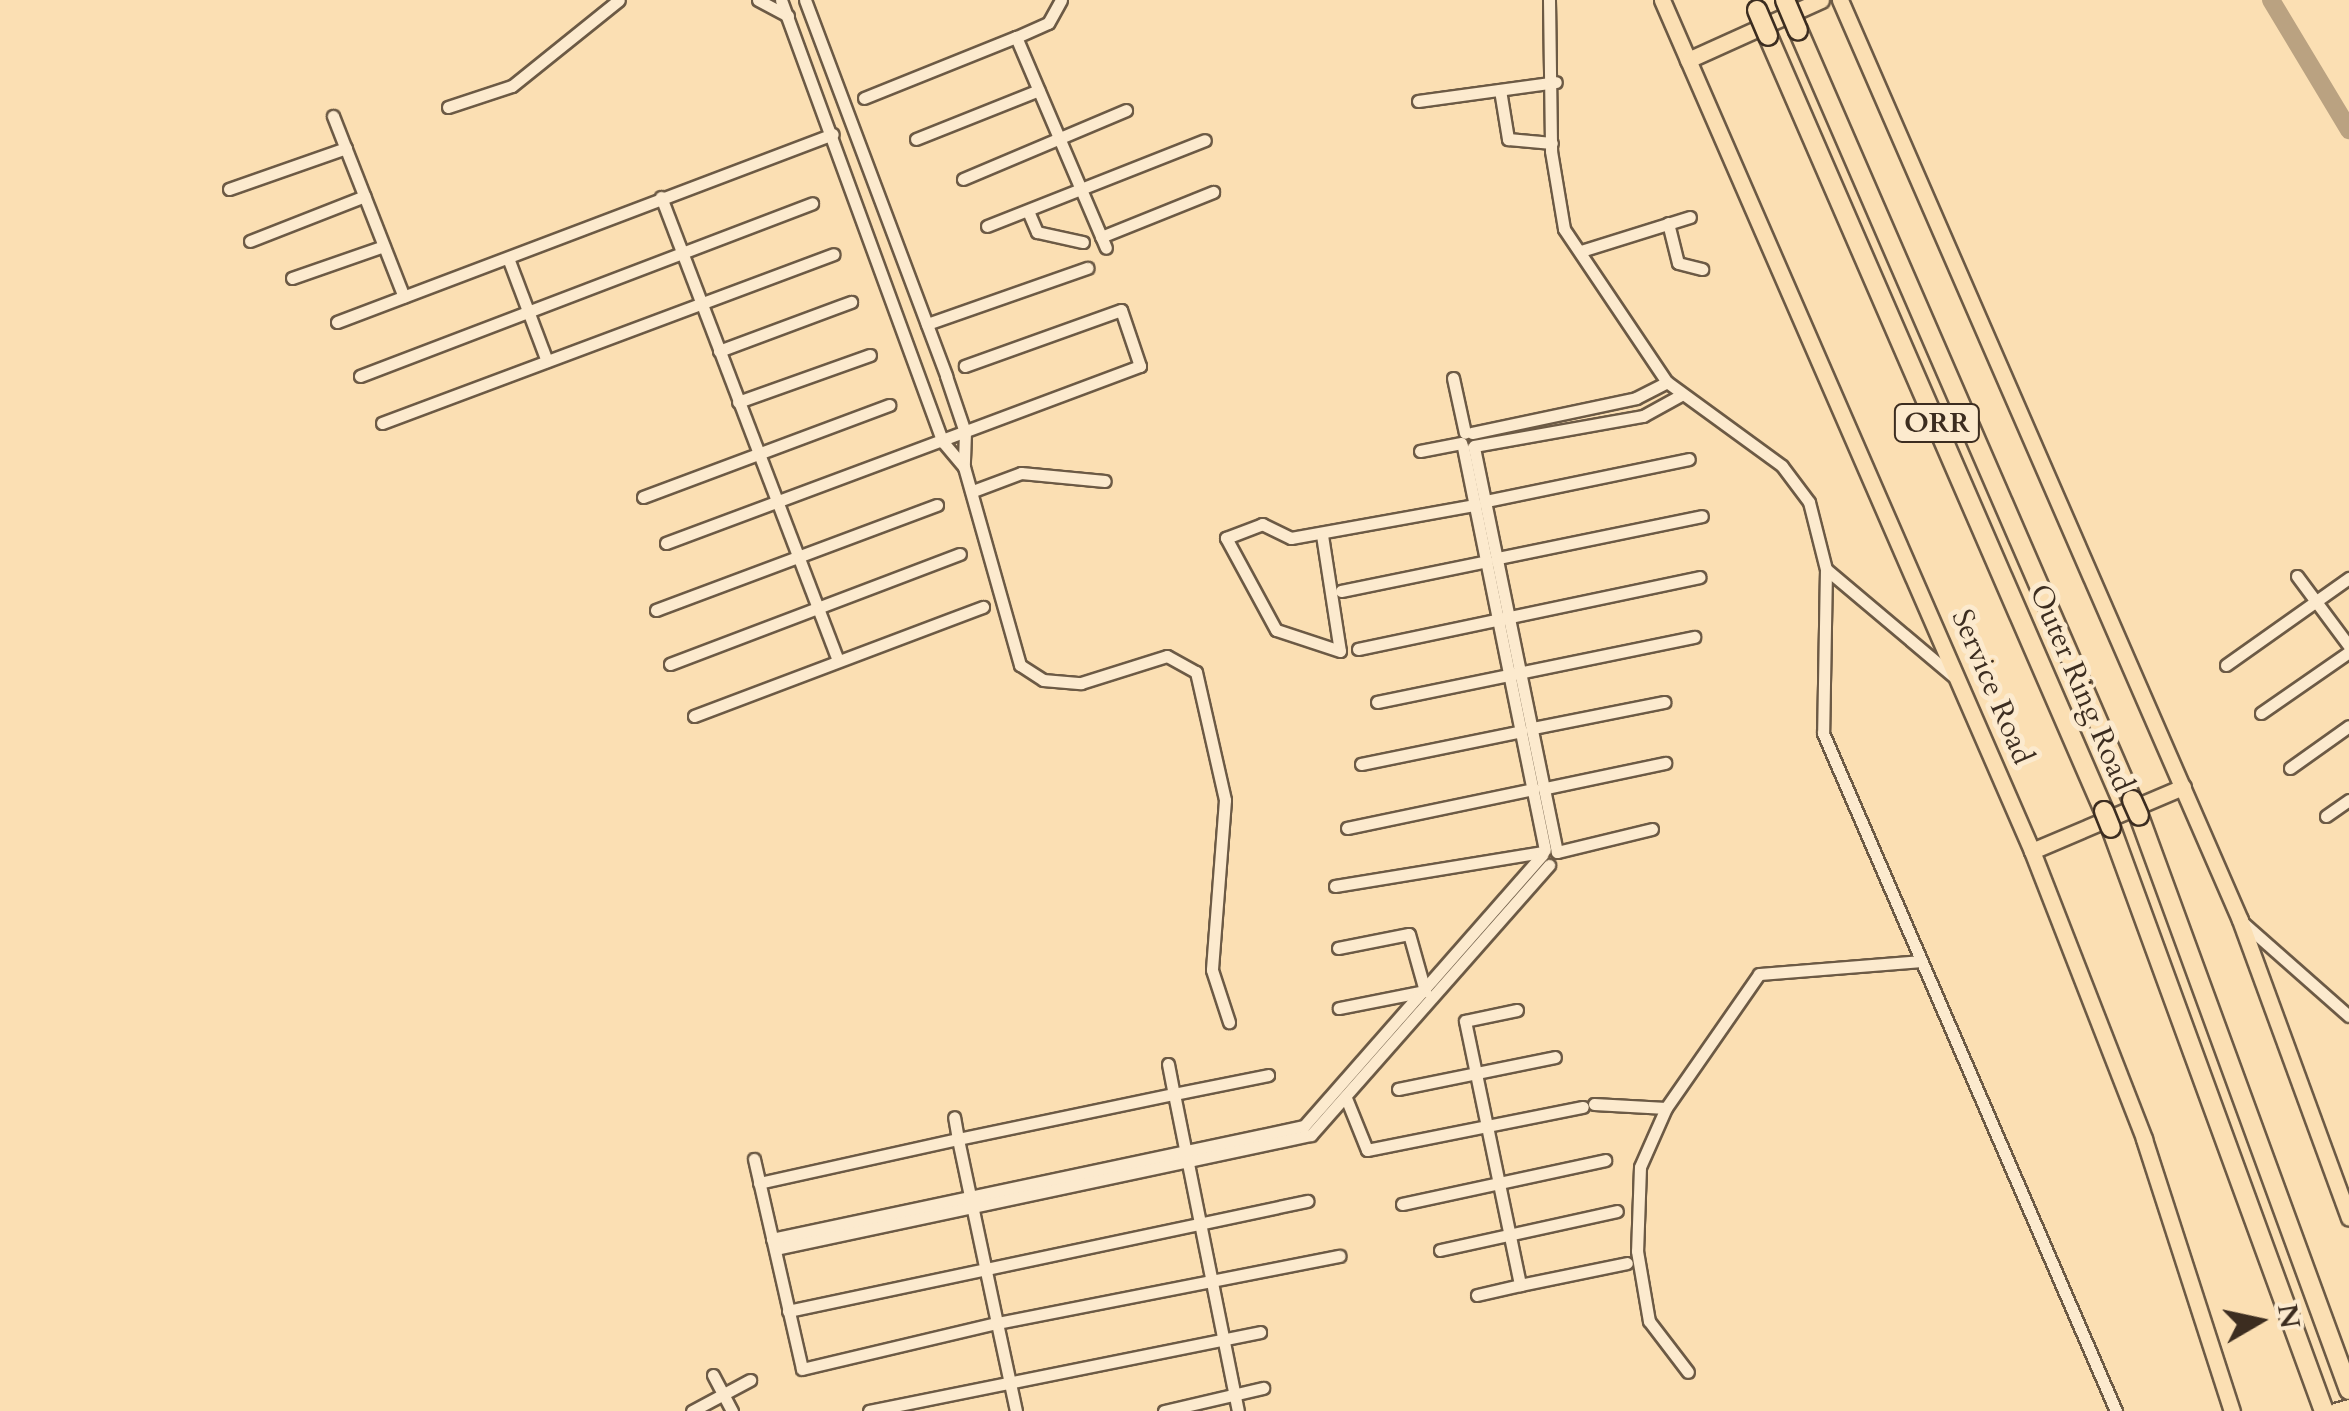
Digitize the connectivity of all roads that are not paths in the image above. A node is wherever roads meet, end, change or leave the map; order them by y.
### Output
1 (619, 0) edge
2 (758, 0) edge
3 (781, 0) edge
4 (805, 0) edge
5 (1061, 0) edge
6 (1548, 0) edge
7 (1662, 0) edge
8 (1785, 0) edge
9 (1821, 0) edge
10 (1840, 0) edge
11 (1754, 5) edge
12 (788, 16) junction
13 (1016, 37) junction
14 (1688, 60) junction
15 (1556, 82) junction
16 (1039, 90) junction
17 (1500, 90) junction
18 (864, 98) dead end
19 (1418, 101) dead end
20 (448, 107) dead end
21 (1126, 110) dead end
22 (333, 116) dead end
23 (833, 134) junction
24 (916, 140) dead end
25 (1060, 140) junction
26 (1205, 140) dead end
27 (1552, 143) junction
28 (346, 148) junction
29 (964, 179) dead end
30 (229, 189) dead end
31 (1082, 191) junction
32 (1213, 192) dead end
33 (364, 196) junction
34 (661, 196) junction
35 (812, 203) dead end
36 (1028, 211) junction
37 (1690, 217) dead end
38 (1668, 223) junction
39 (987, 226) dead end
40 (250, 241) dead end
41 (1083, 242) dead end
42 (384, 246) junction
43 (682, 251) junction
44 (1581, 251) junction
45 (833, 254) dead end
46 (508, 258) junction
47 (1087, 268) dead end
48 (1702, 269) dead end
49 (292, 278) dead end
50 (913, 285) junction
51 (890, 294) junction
52 (404, 297) junction
53 (851, 302) dead end
54 (702, 304) junction
55 (528, 311) junction
56 (337, 322) dead end
57 (927, 324) junction
58 (719, 351) junction
59 (870, 355) dead end
60 (547, 361) junction
61 (965, 366) dead end
62 (360, 376) dead end
63 (1453, 378) dead end
64 (1667, 382) junction
65 (1681, 395) junction
66 (738, 402) junction
67 (889, 405) dead end
68 (382, 423) dead end
69 (965, 432) junction
70 (1467, 440) junction
71 (943, 442) junction
72 (1420, 452) dead end
73 (758, 453) junction
74 (1689, 460) dead end
75 (964, 466) junction
76 (1106, 481) dead end
77 (972, 491) junction
78 (644, 497) dead end
79 (776, 503) junction
80 (1480, 503) junction
81 (938, 505) dead end
82 (1702, 516) dead end
83 (1322, 534) junction
84 (666, 544) dead end
85 (960, 554) dead end
86 (798, 558) junction
87 (1492, 559) junction
88 (1826, 569) junction
89 (2297, 576) dead end
90 (1700, 577) dead end
91 (2349, 578) edge
92 (1341, 591) dead end
93 (2315, 601) junction
94 (983, 607) dead end
95 (818, 608) junction
96 (656, 610) dead end
97 (1504, 618) junction
98 (1694, 637) dead end
99 (1358, 648) dead end
100 (2349, 649) edge
101 (837, 658) junction
102 (670, 664) dead end
103 (2226, 665) dead end
104 (1516, 673) junction
105 (1960, 682) junction
106 (1376, 702) dead end
107 (1664, 702) dead end
108 (2260, 714) dead end
109 (694, 716) dead end
110 (2349, 726) edge
111 (1528, 729) junction
112 (1664, 763) dead end
113 (1361, 764) dead end
114 (2290, 768) dead end
115 (2184, 787) junction
116 (1540, 788) junction
117 (2349, 800) edge
118 (2326, 816) dead end
119 (1348, 828) dead end
120 (1652, 829) dead end
121 (2032, 851) junction
122 (1548, 855) junction
123 (1335, 886) dead end
124 (2240, 920) junction
125 (1338, 948) dead end
126 (1919, 960) junction
127 (1424, 990) junction
128 (1339, 1008) dead end
129 (1517, 1010) dead end
130 (2349, 1016) edge
131 (1229, 1022) dead end
132 (1554, 1058) dead end
133 (1168, 1064) dead end
134 (1475, 1072) junction
135 (1268, 1075) dead end
136 (1398, 1089) dead end
137 (1174, 1094) junction
138 (1346, 1098) junction
139 (1666, 1108) junction
140 (954, 1117) dead end
141 (1487, 1126) junction
142 (958, 1139) junction
143 (1187, 1158) junction
144 (754, 1159) dead end
145 (1605, 1160) dead end
146 (1498, 1181) junction
147 (759, 1182) junction
148 (1307, 1201) dead end
149 (971, 1203) junction
150 (1402, 1204) dead end
151 (1616, 1211) dead end
152 (2349, 1218) edge
153 (1202, 1225) junction
154 (1510, 1236) junction
155 (773, 1244) junction
156 (1440, 1250) dead end
157 (1338, 1256) dead end
158 (1627, 1263) dead end
159 (986, 1270) junction
160 (1212, 1282) junction
161 (1520, 1285) junction
162 (1477, 1294) dead end
163 (788, 1311) junction
164 (997, 1323) junction
165 (1260, 1332) dead end
166 (1223, 1340) junction
167 (1688, 1372) dead end
168 (713, 1375) dead end
169 (750, 1380) dead end
170 (1010, 1384) junction
171 (1264, 1388) dead end
172 (2349, 1390) edge
173 (723, 1394) junction
174 (1235, 1396) junction
175 (2322, 1404) edge
176 (2349, 1407) edge
177 (692, 1411) edge
178 (732, 1411) edge
179 (869, 1411) edge
180 (1016, 1411) edge
181 (1164, 1411) edge
182 (1238, 1411) edge
183 (2116, 1411) edge
184 (2232, 1411) edge
185 (2335, 1411) edge

1 - 20 street
2 - 12 street
3 - 12 street
4 - 50 street
5 - 13 street
6 - 15 street
7 - 14 main road, Service Road
8 - 172 highway, Outer Ring Road / ORR, bridge
9 - 14 main road
10 - 115 main road
11 - 175 highway, Outer Ring Road / ORR, bridge
12 - 23 street
13 - 16 street
13 - 18 street
14 - 105 main road, Service Road
15 - 17 street
15 - 27 street
16 - 24 street
16 - 25 street
17 - 19 street
17 - 27 street
21 - 25 street
22 - 28 street
23 - 34 street
23 - 51 street
25 - 29 street
25 - 31 street
26 - 31 street
27 - 44 street
28 - 30 street
28 - 33 street
31 - 32 street
31 - 36 street
33 - 40 street
33 - 42 street
34 - 43 street
34 - 46 street
35 - 43 street
36 - 39 street
36 - 41 street
37 - 38 street
38 - 44 street
38 - 48 street
42 - 49 street
42 - 52 street
43 - 54 street
43 - 55 street
44 - 64 street
45 - 54 street
46 - 52 street
46 - 55 street
47 - 57 street
50 - 51 street
50 - 57 street
51 - 71 street
52 - 56 street
53 - 58 street
54 - 58 street
54 - 60 street
55 - 60 street
55 - 62 street
57 - 69 street
58 - 66 street
59 - 66 street
60 - 68 street
61 - 69 street
63 - 70 street
64 - 65 street
64 - 70 street
65 - 70 street
65 - 88 street
66 - 73 street
67 - 73 street
69 - 71 street
69 - 75 street
70 - 72 street
70 - 80 street
71 - 75 street
71 - 79 street
73 - 78 street
73 - 79 street
74 - 80 street
75 - 77 street
76 - 77 street
77 - 131 street
79 - 84 street
79 - 86 street
80 - 83 street
80 - 87 street
81 - 86 street
82 - 87 street
83 - 83 street
85 - 95 street
86 - 95 street
86 - 96 street
87 - 92 street
87 - 97 street
88 - 105 street
88 - 126 street
89 - 93 street
90 - 97 street
91 - 93 street
93 - 100 street
93 - 103 street
94 - 101 street
95 - 101 street
95 - 102 street
97 - 99 street
97 - 104 street
98 - 104 street
100 - 108 street
101 - 109 street
104 - 106 street
104 - 111 street
105 - 121 main road, Service Road
107 - 111 street
110 - 114 street
111 - 113 street
111 - 116 street
112 - 116 street
115 - 121 main road
115 - 124 main road
116 - 119 street
116 - 122 street
117 - 118 street
120 - 122 street
121 - 184 main road, Service Road
122 - 123 street
122 - 127 street
122 - 138 street
124 - 130 street
124 - 152 main road
125 - 127 street
126 - 139 street
126 - 183 street
127 - 128 street
127 - 143 street
129 - 134 street
132 - 134 street
133 - 137 street
134 - 136 street
134 - 141 street
135 - 137 street
137 - 142 street
137 - 143 street
138 - 141 street
138 - 143 street
139 - 141 street
139 - 167 street
140 - 142 street
141 - 146 street
142 - 147 street
142 - 149 street
143 - 149 street
143 - 153 street
144 - 147 street
145 - 146 street
146 - 150 street
146 - 154 street
147 - 155 street
148 - 153 street
149 - 155 street
149 - 159 street
151 - 154 street
153 - 159 street
153 - 160 street
154 - 156 street
154 - 161 street
155 - 163 street
157 - 160 street
158 - 161 street
159 - 163 street
159 - 164 street
160 - 164 street
160 - 166 street
161 - 162 street
163 - 164 street
164 - 170 street
165 - 166 street
166 - 170 street
166 - 174 street
168 - 173 street
169 - 173 street
170 - 179 street
170 - 180 street
171 - 174 street
173 - 177 street
173 - 178 street
174 - 181 street
174 - 182 street
176 - 185 main road

